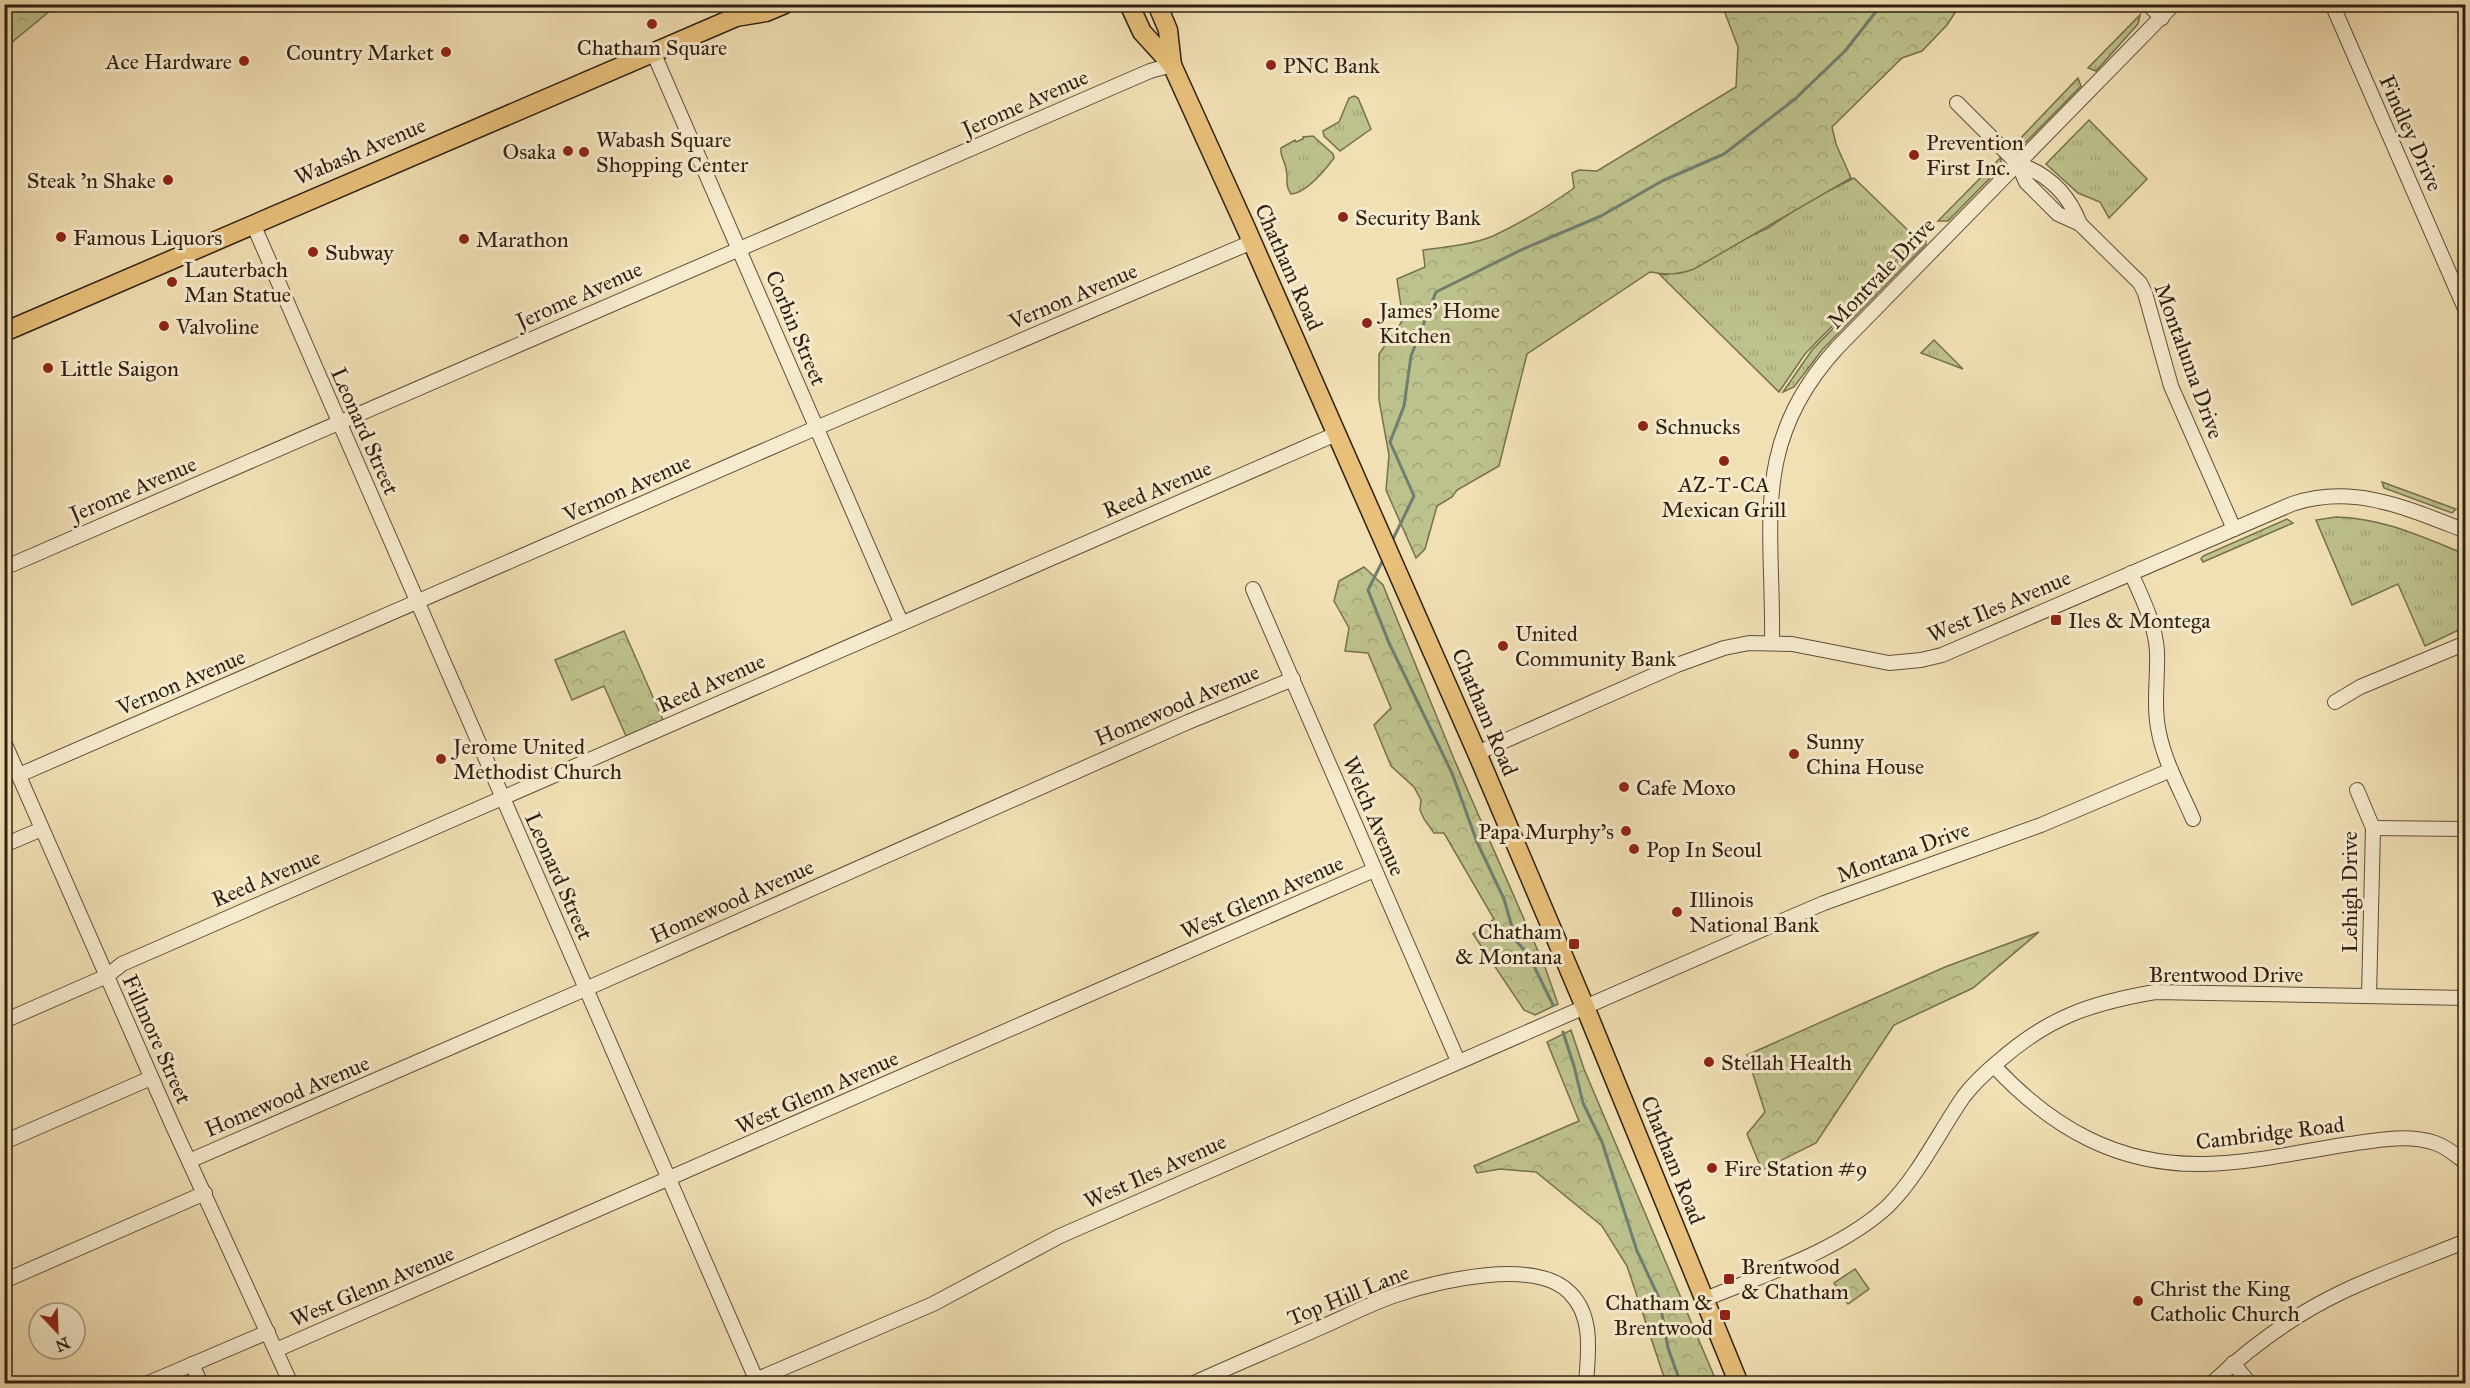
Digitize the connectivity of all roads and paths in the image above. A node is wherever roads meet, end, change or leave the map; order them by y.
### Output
1 (785, 4) edge
2 (1129, 4) edge
3 (2148, 4) edge
4 (2174, 4) edge
5 (2332, 4) edge
6 (1160, 9) edge
7 (742, 11) edge
8 (2162, 18) junction
9 (653, 52) junction
10 (1172, 65) junction
11 (1957, 103) dead end
12 (2018, 164) junction
13 (253, 224) junction
14 (1252, 242) junction
15 (740, 250) junction
16 (2466, 311) edge
17 (4, 332) edge
18 (338, 423) junction
19 (817, 428) junction
20 (1336, 434) junction
21 (2234, 529) junction
22 (2466, 531) edge
23 (4, 568) edge
24 (2131, 573) junction
25 (1253, 589) dead end
26 (417, 603) junction
27 (901, 622) junction
28 (1772, 643) junction
29 (2466, 643) edge
30 (1293, 679) junction
31 (2335, 702) dead end
32 (4, 742) edge
33 (1477, 753) junction
34 (2171, 770) junction
35 (19, 775) junction
36 (2357, 790) dead end
37 (503, 798) junction
38 (2193, 819) dead end
39 (2373, 828) junction
40 (42, 829) junction
41 (2466, 829) edge
42 (4, 845) edge
43 (1374, 870) junction
44 (107, 976) junction
45 (585, 989) junction
46 (2369, 996) junction
47 (2466, 998) edge
48 (1585, 1007) junction
49 (4, 1021) edge
50 (1458, 1061) junction
51 (1994, 1066) junction
52 (151, 1078) junction
53 (4, 1142) edge
54 (189, 1161) junction
55 (2466, 1163) edge
56 (668, 1179) junction
57 (205, 1193) junction
58 (2466, 1241) edge
59 (4, 1281) edge
60 (1703, 1300) junction
61 (268, 1332) junction
62 (276, 1350) junction
63 (2233, 1363) junction
64 (192, 1364) junction
65 (751, 1382) edge
66 (146, 1383) edge
67 (201, 1383) edge
68 (291, 1383) edge
69 (1192, 1383) edge
70 (1586, 1383) edge
71 (1739, 1383) edge
72 (2211, 1383) edge
73 (2250, 1383) edge

1 - 7 main road, Wabash Avenue
2 - 10 main road, Chatham Road
3 - 8 street
4 - 8 street, Montvale Drive
5 - 16 street, Findley Drive
6 - 10 main road, Chatham Road
7 - 9 main road, Wabash Avenue
8 - 12 street, Montvale Drive
9 - 13 main road, Wabash Avenue
9 - 15 street, Corbin Street
10 - 14 main road, Chatham Road
10 - 15 street, Jerome Avenue
11 - 12 street, Montaluma Drive
12 - 21 street, Montaluma Drive
12 - 28 street, Montvale Drive
13 - 17 main road, Wabash Avenue
13 - 18 street, Leonard Street
14 - 19 street, Vernon Avenue
14 - 20 main road, Chatham Road
15 - 18 street, Jerome Avenue
15 - 19 street, Corbin Street
18 - 23 street, Jerome Avenue
18 - 26 street, Leonard Street
19 - 26 street, Vernon Avenue
19 - 27 street, Corbin Street
20 - 27 street, Reed Avenue
20 - 33 main road, Chatham Road
21 - 22 street, West Iles Avenue
21 - 24 street, West Iles Avenue
24 - 28 street, West Iles Avenue
24 - 34 street
25 - 30 street, Welch Avenue
26 - 35 street, Vernon Avenue
26 - 37 street, Leonard Street
27 - 37 street, Reed Avenue
28 - 33 street, West Iles Avenue
29 - 31 street
30 - 43 street, Welch Avenue
30 - 45 street, Homewood Avenue
32 - 35 street, Fillmore Street
33 - 48 main road, Chatham Road
34 - 38 street
34 - 48 street, Montana Drive
35 - 40 street, Fillmore Street
36 - 39 street, Lehigh Drive
37 - 44 street, Reed Avenue
37 - 45 street, Leonard Street
39 - 41 street
39 - 46 street, Lehigh Drive
40 - 42 street
40 - 44 street, Fillmore Street
43 - 50 street, Welch Avenue
43 - 56 street, West Glenn Avenue
44 - 49 street, Reed Avenue
44 - 52 street, Fillmore Street
45 - 54 street, Homewood Avenue
45 - 56 street, Leonard Street
46 - 47 street, Brentwood Drive
46 - 51 street, Brentwood Drive
48 - 50 street, West Iles Avenue
48 - 60 main road, Chatham Road
50 - 65 street, West Iles Avenue
51 - 55 street, Cambridge Road
51 - 60 street, Brentwood Drive
52 - 53 street
52 - 54 street, Fillmore Street
54 - 57 street, Fillmore Street
56 - 62 street, West Glenn Avenue
56 - 65 street, Leonard Street
57 - 59 street
57 - 61 street, Fillmore Street
58 - 63 street
60 - 71 main road, Chatham Road
61 - 62 street, Fillmore Street
61 - 64 street, West Glenn Avenue
62 - 68 street, Fillmore Street
63 - 72 street
63 - 73 street
64 - 66 street, West Glenn Avenue
64 - 67 street
69 - 70 street, Top Hill Lane

